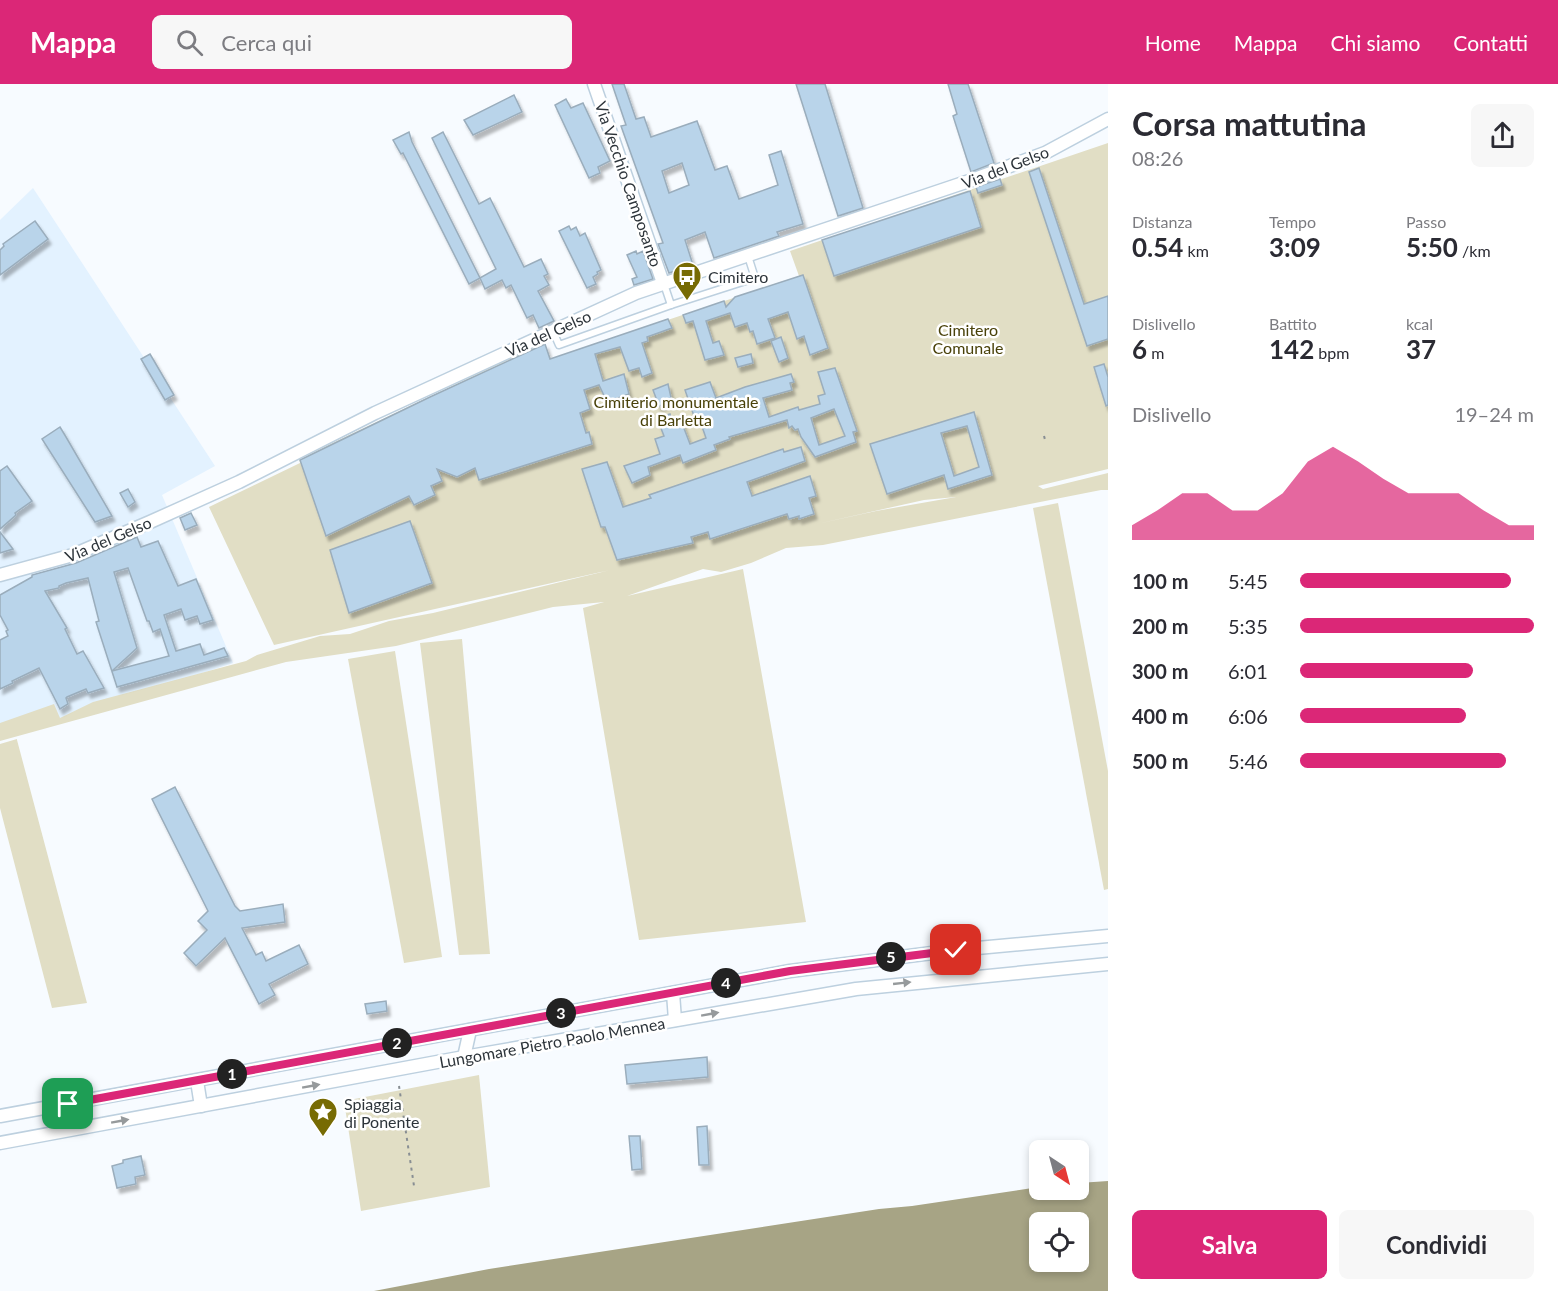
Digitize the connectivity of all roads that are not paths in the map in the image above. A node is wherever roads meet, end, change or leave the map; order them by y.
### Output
1 (594, 84) edge
2 (1108, 119) edge
3 (748, 256) junction
4 (663, 283) junction
5 (671, 305) junction
6 (552, 331) junction
7 (0, 575) edge
8 (1108, 936) edge
9 (1108, 964) edge
10 (673, 993) junction
11 (675, 1020) junction
12 (470, 1030) junction
13 (464, 1057) junction
14 (197, 1080) junction
15 (201, 1106) junction
16 (0, 1116) edge
17 (0, 1143) edge

1 - 4 street, Via Vecchio Camposanto
2 - 3 street, Via del Gelso
3 - 4 street, Via del Gelso
3 - 5 lane
4 - 5 lane
4 - 6 street, Via del Gelso
5 - 6 lane
6 - 7 street, Via del Gelso
8 - 10 street, Lungomare Pietro Paolo Mennea
11 -> 9 street, Lungomare Pietro Paolo Mennea
10 - 11 street
10 - 12 street, Lungomare Pietro Paolo Mennea
11 - 13 street, Lungomare Pietro Paolo Mennea
12 - 13 street
12 - 14 street, Lungomare Pietro Paolo Mennea
15 -> 13 street, Lungomare Pietro Paolo Mennea
14 - 15 street
14 - 16 street, Lungomare Pietro Paolo Mennea
17 -> 15 street, Lungomare Pietro Paolo Mennea

